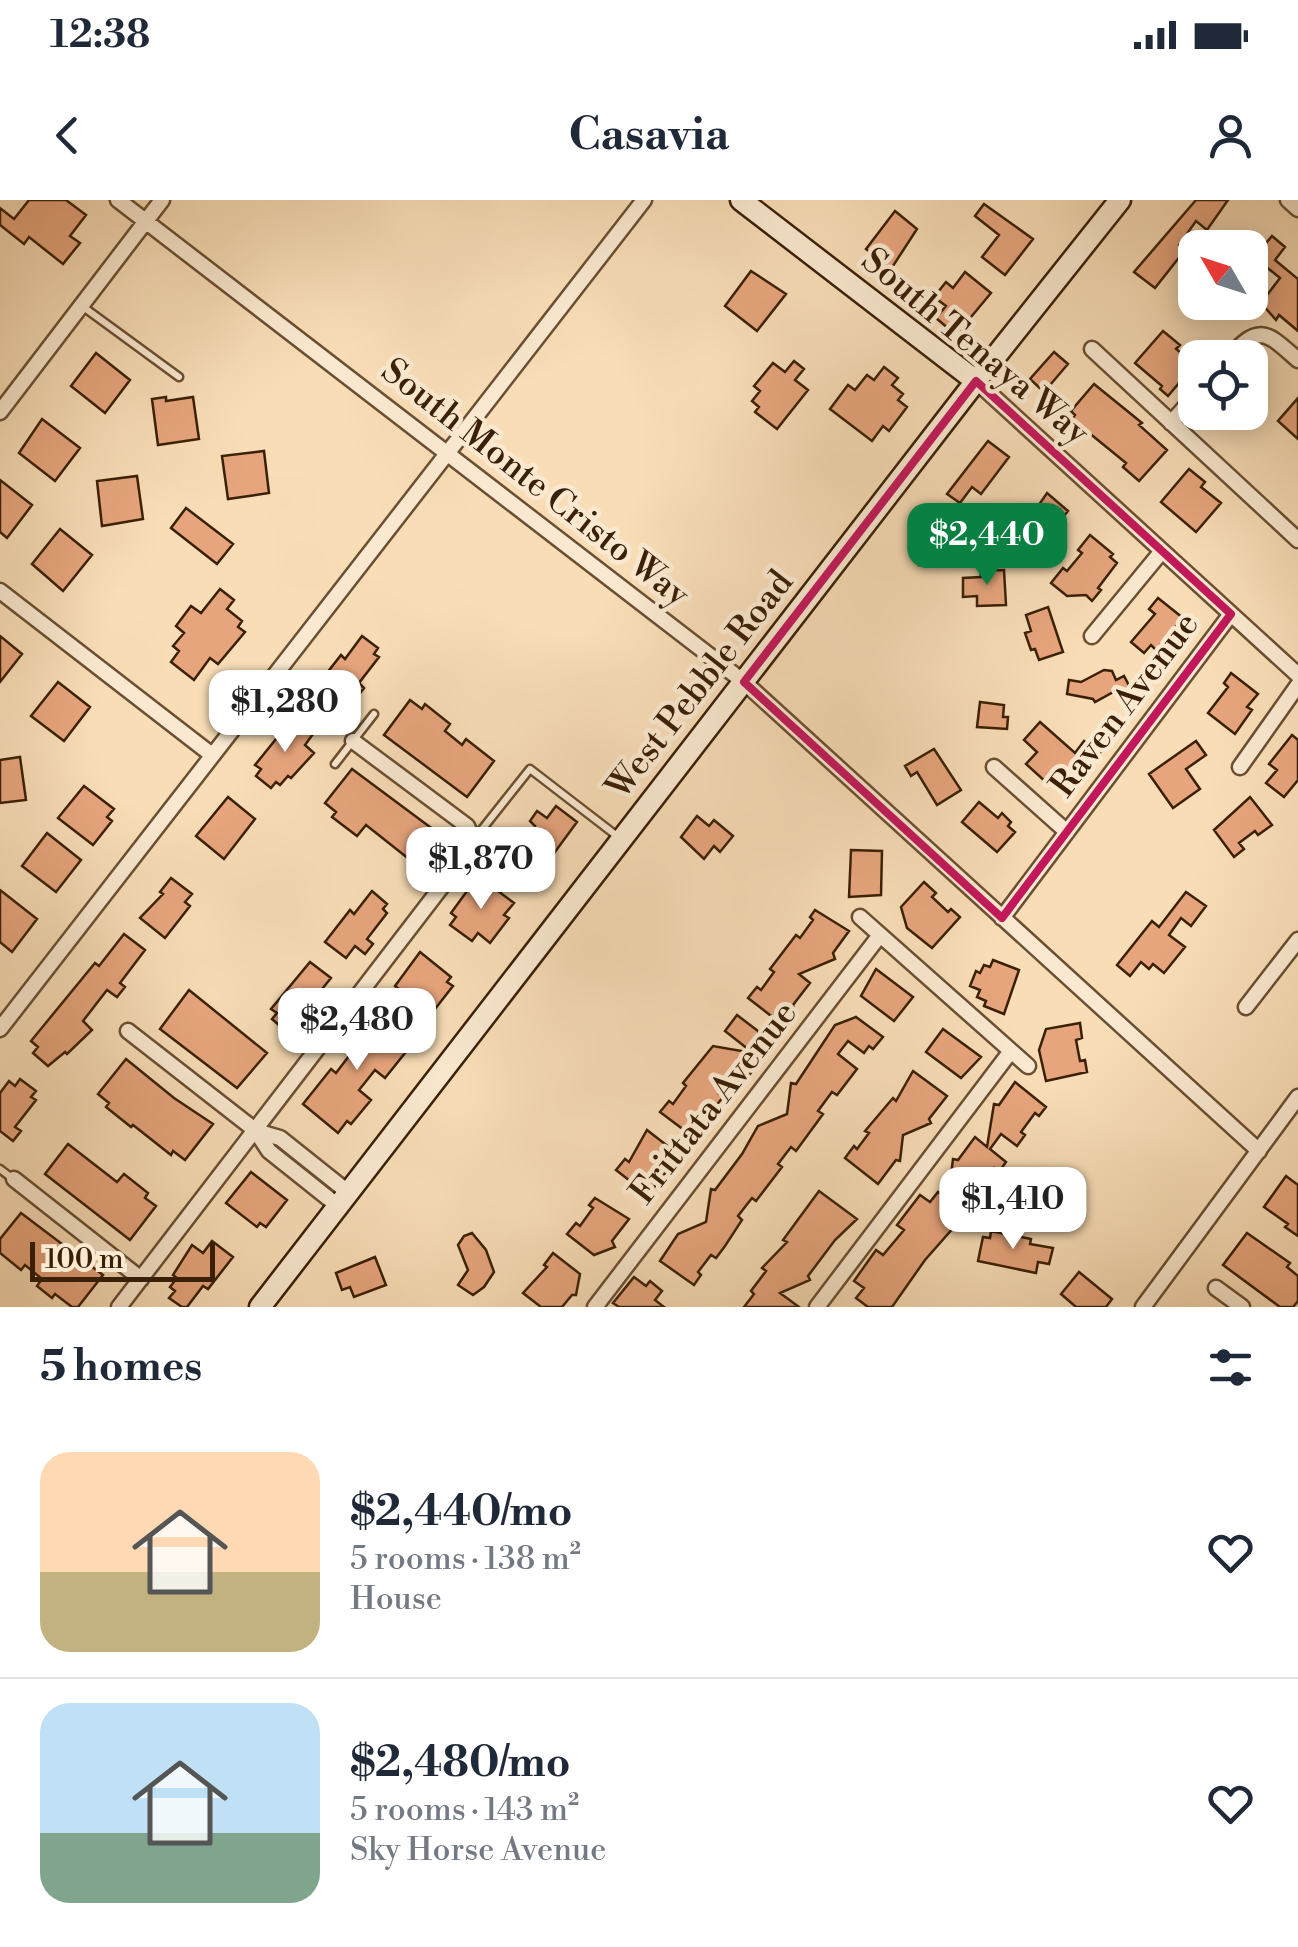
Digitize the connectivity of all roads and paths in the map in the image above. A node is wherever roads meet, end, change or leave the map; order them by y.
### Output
1 (118, 200) edge
2 (162, 200) edge
3 (644, 200) edge
4 (741, 200) edge
5 (1120, 200) edge
6 (1288, 200) edge
7 (1298, 208) edge
8 (145, 221) junction
9 (81, 305) junction
10 (1244, 340) edge
11 (1092, 349) dead end
12 (1298, 360) edge
13 (179, 378) dead end
14 (976, 380) junction
15 (0, 412) edge
16 (1178, 416) edge
17 (1172, 423) junction
18 (447, 453) junction
19 (1298, 540) edge
20 (1162, 551) junction
21 (0, 591) edge
22 (1232, 614) junction
23 (1092, 636) dead end
24 (1298, 675) edge
25 (744, 682) junction
26 (1298, 686) edge
27 (374, 714) dead end
28 (354, 740) junction
29 (212, 755) junction
30 (335, 764) dead end
31 (994, 767) dead end
32 (1240, 767) dead end
33 (1067, 832) junction
34 (622, 840) junction
35 (471, 842) junction
36 (860, 917) dead end
37 (1002, 918) junction
38 (880, 935) junction
39 (1298, 940) edge
40 (1246, 1007) dead end
41 (0, 1029) edge
42 (128, 1031) dead end
43 (1011, 1052) junction
44 (1028, 1066) dead end
45 (1298, 1096) edge
46 (255, 1130) junction
47 (292, 1148) junction
48 (1258, 1150) junction
49 (282, 1162) junction
50 (0, 1169) edge
51 (14, 1180) joint
52 (343, 1200) junction
53 (141, 1279) junction
54 (1216, 1288) dead end
55 (119, 1307) edge
56 (260, 1307) edge
57 (595, 1307) edge
58 (817, 1307) edge
59 (1144, 1307) edge
60 (1242, 1307) edge

1 - 8 street, South Monte Cristo Way
2 - 8 street
3 - 18 street
4 - 14 street, South Tenaya Way
5 - 14 street, West Pebble Road
6 - 7 street
8 - 9 street
8 - 18 street, South Monte Cristo Way
9 - 13 lane
9 - 15 street
10 - 12 street
11 - 17 street
14 - 20 street, South Tenaya Way
14 - 25 street, West Pebble Road
16 - 17 street
17 - 19 street
18 - 25 street, South Monte Cristo Way
18 - 29 street
20 - 22 street, South Tenaya Way
20 - 23 street
21 - 29 street
22 - 24 street, South Tenaya Way
22 - 33 street, Raven Avenue
25 - 34 street, West Pebble Road
25 - 37 street, South Monte Cristo Way
26 - 32 street
27 - 28 lane
28 - 30 lane
28 - 35 street
29 - 41 street
31 - 33 street, Raven Avenue
33 - 37 street, Raven Avenue
34 - 35 lane
34 - 52 street, West Pebble Road
35 - 46 street
36 - 38 street
37 - 48 street, South Monte Cristo Way
38 - 43 street
38 - 57 street, Frittata Avenue
39 - 40 street
42 - 46 street
43 - 44 street
43 - 58 street
45 - 48 street
46 - 47 street
46 - 49 street
46 - 53 street
47 - 49 lane
47 - 52 street
48 - 59 street
49 - 52 street
50 - 51 lane
51 - 53 street
52 - 56 street, West Pebble Road
53 - 55 street
54 - 60 street

